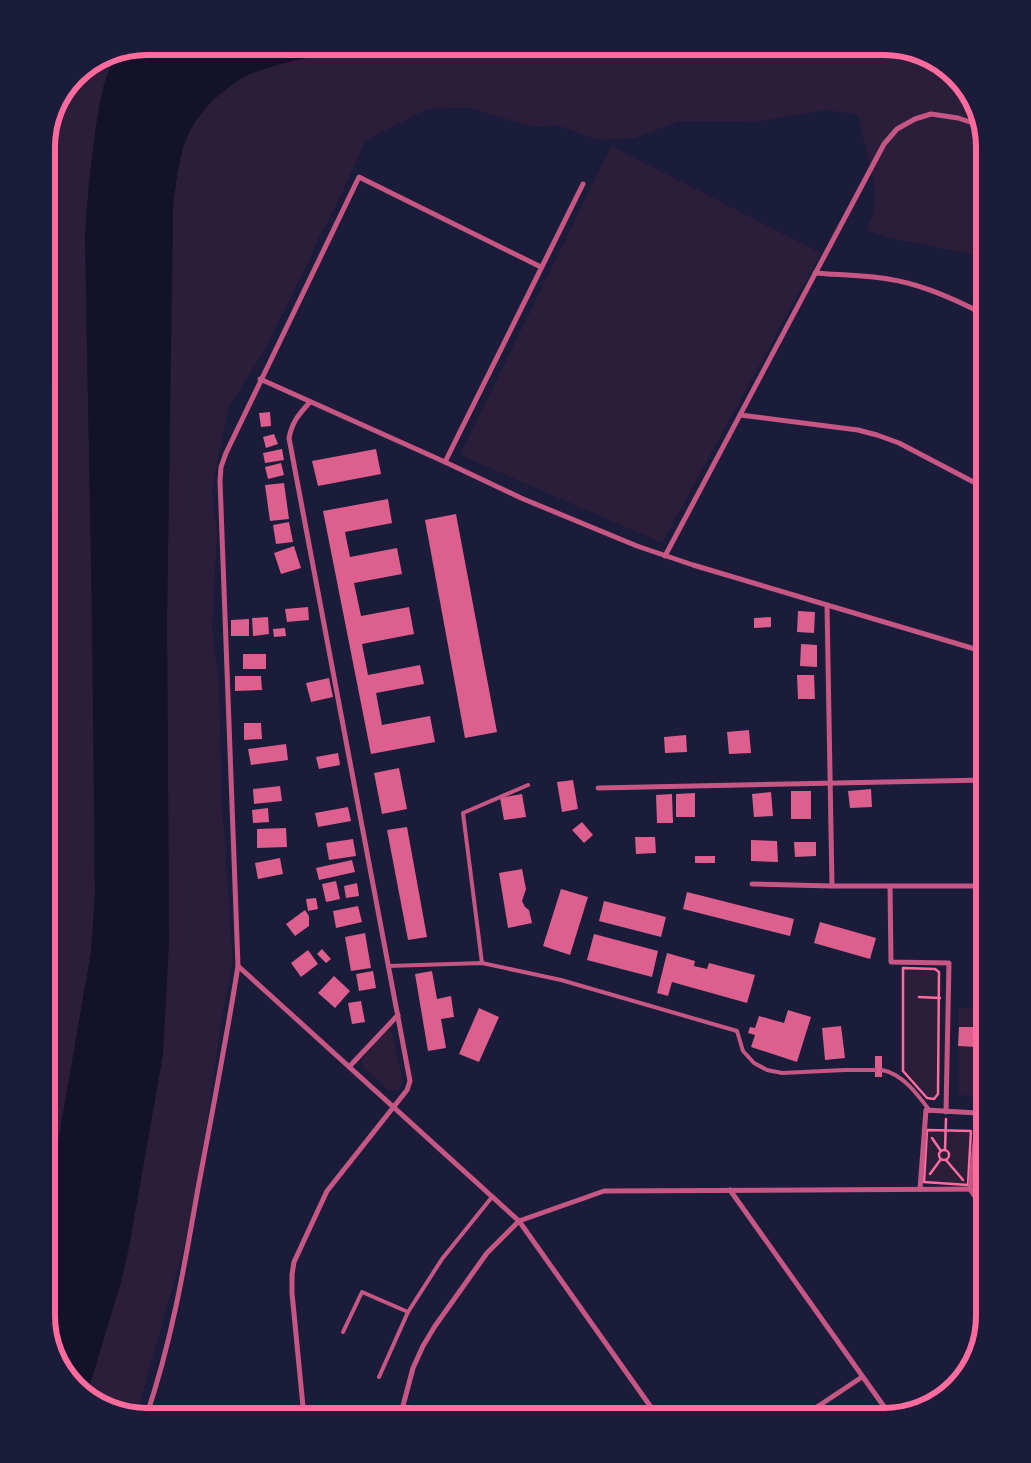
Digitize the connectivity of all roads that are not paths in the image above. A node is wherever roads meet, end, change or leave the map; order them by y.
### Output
1 (973, 123) edge
2 (583, 184) dead end
3 (541, 267) junction
4 (815, 274) junction
5 (976, 311) edge
6 (260, 379) junction
7 (310, 402) junction
8 (740, 414) junction
9 (445, 462) junction
10 (976, 483) edge
11 (664, 556) junction
12 (827, 605) junction
13 (976, 649) edge
14 (976, 780) edge
15 (830, 783) junction
16 (528, 785) dead end
17 (598, 788) dead end
18 (752, 884) dead end
19 (832, 886) junction
20 (890, 886) junction
21 (976, 886) edge
22 (482, 963) junction
23 (238, 966) junction
24 (388, 966) junction
25 (398, 1015) junction
26 (349, 1067) junction
27 (876, 1070) dead end
28 (882, 1070) dead end
29 (393, 1107) junction
30 (930, 1111) junction
31 (946, 1112) junction
32 (976, 1113) edge
33 (976, 1130) edge
34 (969, 1187) junction
35 (976, 1188) edge
36 (920, 1189) junction
37 (730, 1190) junction
38 (492, 1197) junction
39 (976, 1198) edge
40 (519, 1221) junction
41 (408, 1312) junction
42 (343, 1332) dead end
43 (379, 1377) dead end
44 (862, 1377) junction
45 (148, 1408) edge
46 (303, 1408) edge
47 (402, 1408) edge
48 (652, 1408) edge
49 (816, 1408) edge
50 (885, 1408) edge

1 - 4 street
2 - 3 street
3 - 6 street
3 - 9 street
4 - 5 street
4 - 8 street
6 - 7 street
6 - 23 street
7 - 9 street
7 - 24 street
8 - 10 street
8 - 11 street
9 - 11 street
11 - 12 street
12 - 13 street
12 - 15 street
14 - 15 street
15 - 17 street
15 - 19 street
16 - 22 lane
18 - 19 street
19 - 20 street
20 - 21 street
20 - 31 street
22 - 24 lane
22 - 27 lane
23 - 26 street
23 - 45 street
24 - 25 street
25 - 26 street
25 - 29 street
26 - 29 street
28 - 30 lane
29 - 38 street
29 - 46 street
30 - 31 street
30 - 36 street
31 - 32 street
33 - 34 street
34 - 35 street
34 - 36 street
34 - 39 street
36 - 37 street
37 - 40 street
37 - 44 street
38 - 40 street
38 - 41 lane
40 - 47 street
40 - 48 street
41 - 42 lane
41 - 43 lane
44 - 49 street
44 - 50 street

